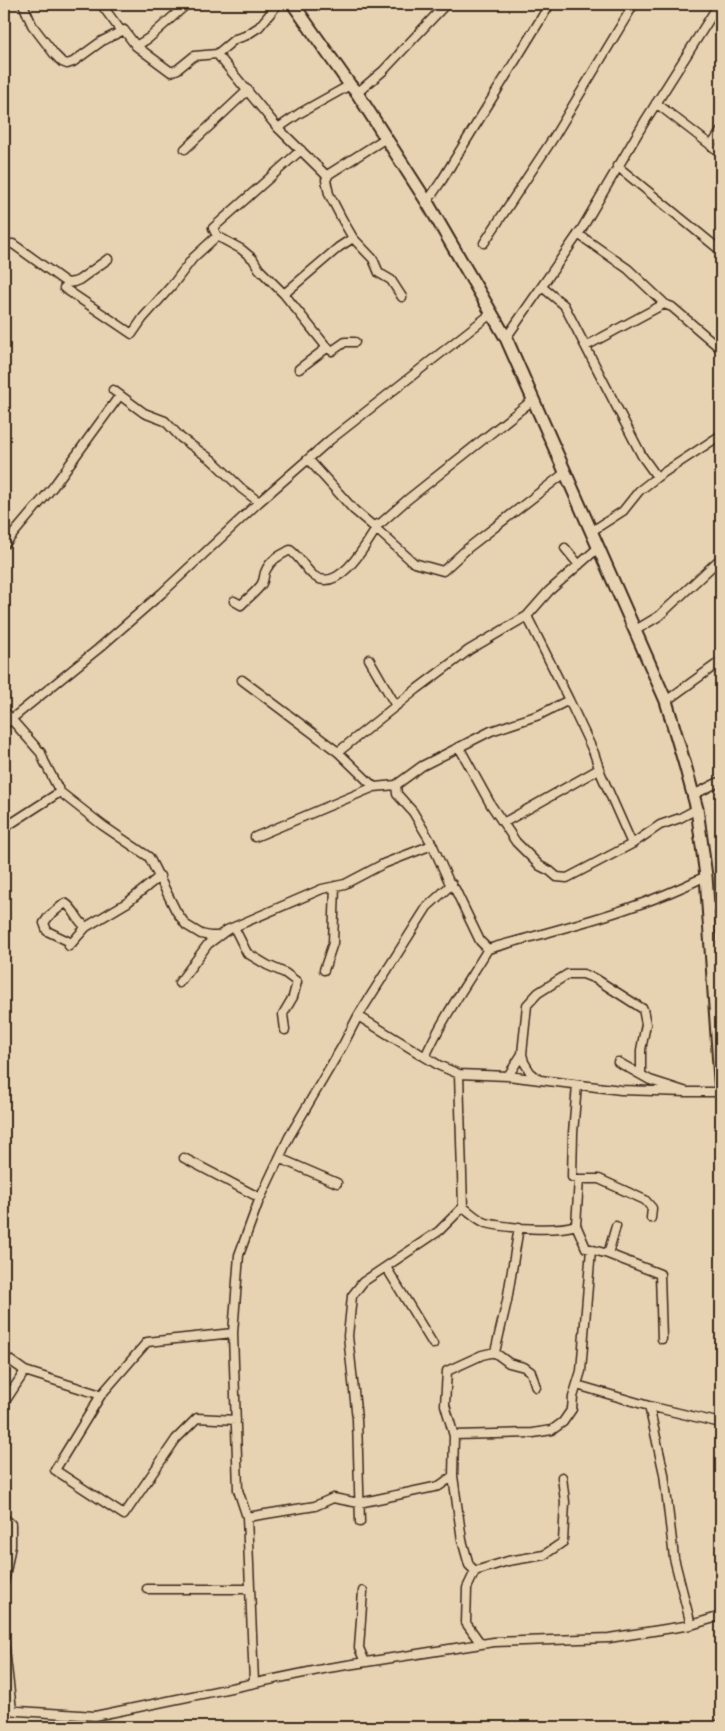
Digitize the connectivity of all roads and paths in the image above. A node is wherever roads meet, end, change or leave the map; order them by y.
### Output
1 (23, 4) edge
2 (101, 4) edge
3 (187, 4) edge
4 (278, 4) edge
5 (446, 4) edge
6 (550, 4) edge
7 (634, 4) edge
8 (719, 4) edge
9 (298, 6) edge
10 (121, 31) junction
11 (136, 46) junction
12 (217, 54) junction
13 (353, 89) junction
14 (248, 90) junction
15 (656, 103) junction
16 (278, 128) junction
17 (721, 131) edge
18 (386, 138) junction
19 (711, 146) junction
20 (185, 149) dead end
21 (300, 150) junction
22 (721, 153) edge
23 (617, 166) junction
24 (327, 176) junction
25 (427, 202) junction
26 (578, 234) junction
27 (217, 236) junction
28 (353, 238) junction
29 (484, 243) dead end
30 (4, 244) edge
31 (721, 251) edge
32 (108, 259) dead end
33 (542, 287) junction
34 (64, 288) dead end
35 (284, 294) junction
36 (402, 297) dead end
37 (665, 304) junction
38 (492, 313) junction
39 (506, 338) junction
40 (355, 342) dead end
41 (586, 346) junction
42 (328, 347) junction
43 (721, 349) edge
44 (299, 369) dead end
45 (113, 390) dead end
46 (120, 395) junction
47 (534, 400) junction
48 (721, 435) edge
49 (308, 459) junction
50 (566, 472) junction
51 (657, 477) junction
52 (259, 502) junction
53 (374, 528) junction
54 (592, 531) junction
55 (4, 545) edge
56 (565, 548) dead end
57 (599, 548) junction
58 (721, 558) edge
59 (579, 565) junction
60 (234, 601) dead end
61 (527, 616) junction
62 (634, 631) junction
63 (369, 659) dead end
64 (721, 661) edge
65 (242, 680) dead end
66 (569, 700) junction
67 (666, 701) junction
68 (396, 706) junction
69 (4, 711) edge
70 (11, 719) junction
71 (4, 725) edge
72 (459, 747) junction
73 (338, 752) junction
74 (600, 769) junction
75 (721, 781) edge
76 (396, 784) junction
77 (374, 787) junction
78 (60, 792) junction
79 (693, 794) junction
80 (697, 809) junction
81 (503, 823) junction
82 (4, 828) edge
83 (255, 837) dead end
84 (632, 844) junction
85 (432, 845) junction
86 (160, 876) junction
87 (706, 876) junction
88 (451, 884) junction
89 (335, 886) junction
90 (721, 905) edge
91 (708, 909) junction
92 (86, 927) junction
93 (234, 927) junction
94 (220, 936) junction
95 (488, 949) junction
96 (324, 970) dead end
97 (717, 971) edge
98 (179, 983) dead end
99 (358, 1016) junction
100 (285, 1030) dead end
101 (522, 1054) junction
102 (425, 1057) junction
103 (618, 1062) dead end
104 (459, 1074) junction
105 (641, 1074) junction
106 (508, 1076) junction
107 (540, 1080) junction
108 (577, 1085) junction
109 (687, 1092) junction
110 (721, 1093) edge
111 (184, 1158) dead end
112 (279, 1158) junction
113 (579, 1179) junction
114 (337, 1183) dead end
115 (260, 1198) junction
116 (463, 1207) junction
117 (650, 1218) dead end
118 (576, 1225) junction
119 (616, 1226) dead end
120 (519, 1227) junction
121 (591, 1249) junction
122 (608, 1254) junction
123 (386, 1267) junction
124 (233, 1333) junction
125 (662, 1339) dead end
126 (433, 1344) dead end
127 (494, 1352) junction
128 (4, 1356) edge
129 (24, 1371) junction
130 (577, 1384) junction
131 (536, 1387) dead end
132 (101, 1395) junction
133 (4, 1402) edge
134 (650, 1406) junction
135 (236, 1420) junction
136 (721, 1422) edge
137 (454, 1436) junction
138 (453, 1476) junction
139 (562, 1476) dead end
140 (359, 1503) junction
141 (247, 1517) junction
142 (4, 1518) edge
143 (360, 1522) dead end
144 (475, 1571) junction
145 (4, 1583) edge
146 (147, 1589) dead end
147 (250, 1589) junction
148 (363, 1591) dead end
149 (721, 1616) edge
150 (691, 1625) junction
151 (4, 1641) edge
152 (481, 1644) junction
153 (365, 1662) junction
154 (254, 1682) junction
155 (4, 1710) edge
156 (12, 1710) junction
157 (721, 1723) edge
158 (716, 1727) edge

1 - 10 street
2 - 10 street
3 - 11 street
4 - 12 street
5 - 13 street
6 - 25 street
7 - 29 street
8 - 15 street
9 - 13 street
10 - 11 street
11 - 12 street
12 - 14 street
13 - 16 street
13 - 18 street
14 - 16 street
14 - 20 street
15 - 19 street
15 - 23 street
16 - 21 street
17 - 19 street
18 - 24 street
18 - 25 street
19 - 22 street
21 - 24 street
21 - 27 street
23 - 26 street
23 - 31 street
24 - 28 street
25 - 38 street
26 - 33 street
26 - 37 street
27 - 34 street
27 - 35 street
28 - 35 street
28 - 36 street
30 - 32 street
33 - 39 street
33 - 41 street
35 - 42 street
37 - 41 street
37 - 43 street
38 - 39 street
38 - 49 street
39 - 47 street
40 - 42 street
41 - 51 street
42 - 44 street
45 - 46 street
46 - 52 street
46 - 55 street
47 - 50 street
47 - 53 street
48 - 51 street
49 - 52 street
49 - 53 street
50 - 53 street
50 - 54 street
51 - 54 street
52 - 70 street
53 - 60 street
54 - 57 street
56 - 59 street
57 - 59 street
57 - 62 street
58 - 62 street
59 - 61 street
61 - 66 street
61 - 68 street
62 - 67 street
63 - 68 street
64 - 67 street
65 - 73 street
66 - 72 street
66 - 74 street
67 - 79 street
68 - 73 street
69 - 70 street
70 - 71 street
70 - 78 street
72 - 76 street
72 - 81 street
73 - 77 street
74 - 81 street
74 - 84 street
75 - 79 street
76 - 77 street
76 - 85 street
77 - 83 street
78 - 82 street
78 - 86 street
79 - 80 street
80 - 84 street
80 - 87 street
81 - 84 street
85 - 88 street
85 - 89 street
86 - 92 street
86 - 94 street
87 - 91 street
87 - 95 street
88 - 95 street
88 - 99 street
89 - 93 street
89 - 96 street
90 - 91 street
91 - 97 street
92 - 92 street
93 - 94 street
93 - 100 street
94 - 98 street
95 - 102 street
97 - 110 street
99 - 102 street
99 - 112 street
101 - 105 street
101 - 106 street
101 - 107 street
102 - 104 street
103 - 105 street
104 - 106 street
104 - 116 street
105 - 109 street
106 - 107 street
107 - 108 street
108 - 109 street
108 - 113 street
109 - 110 street
111 - 115 street
112 - 114 street
112 - 115 street
113 - 117 street
113 - 118 street
115 - 124 street
116 - 120 street
116 - 123 street
118 - 120 street
118 - 121 street
119 - 122 street
120 - 127 street
121 - 122 street
121 - 130 street
122 - 125 street
123 - 126 street
123 - 140 street
124 - 132 street
124 - 135 street
127 - 131 street
127 - 137 street
128 - 129 street
129 - 132 street
129 - 133 street
130 - 134 street
130 - 137 street
132 - 135 street
134 - 136 street
134 - 150 street
135 - 141 street
137 - 138 street
138 - 140 street
138 - 144 street
139 - 144 street
140 - 141 street
140 - 143 street
141 - 147 street
142 - 145 street
144 - 152 street
146 - 147 street
147 - 154 street
148 - 153 street
149 - 150 street
150 - 152 street
151 - 156 street
152 - 153 street
153 - 154 street
154 - 156 street
155 - 156 street
157 - 158 street

